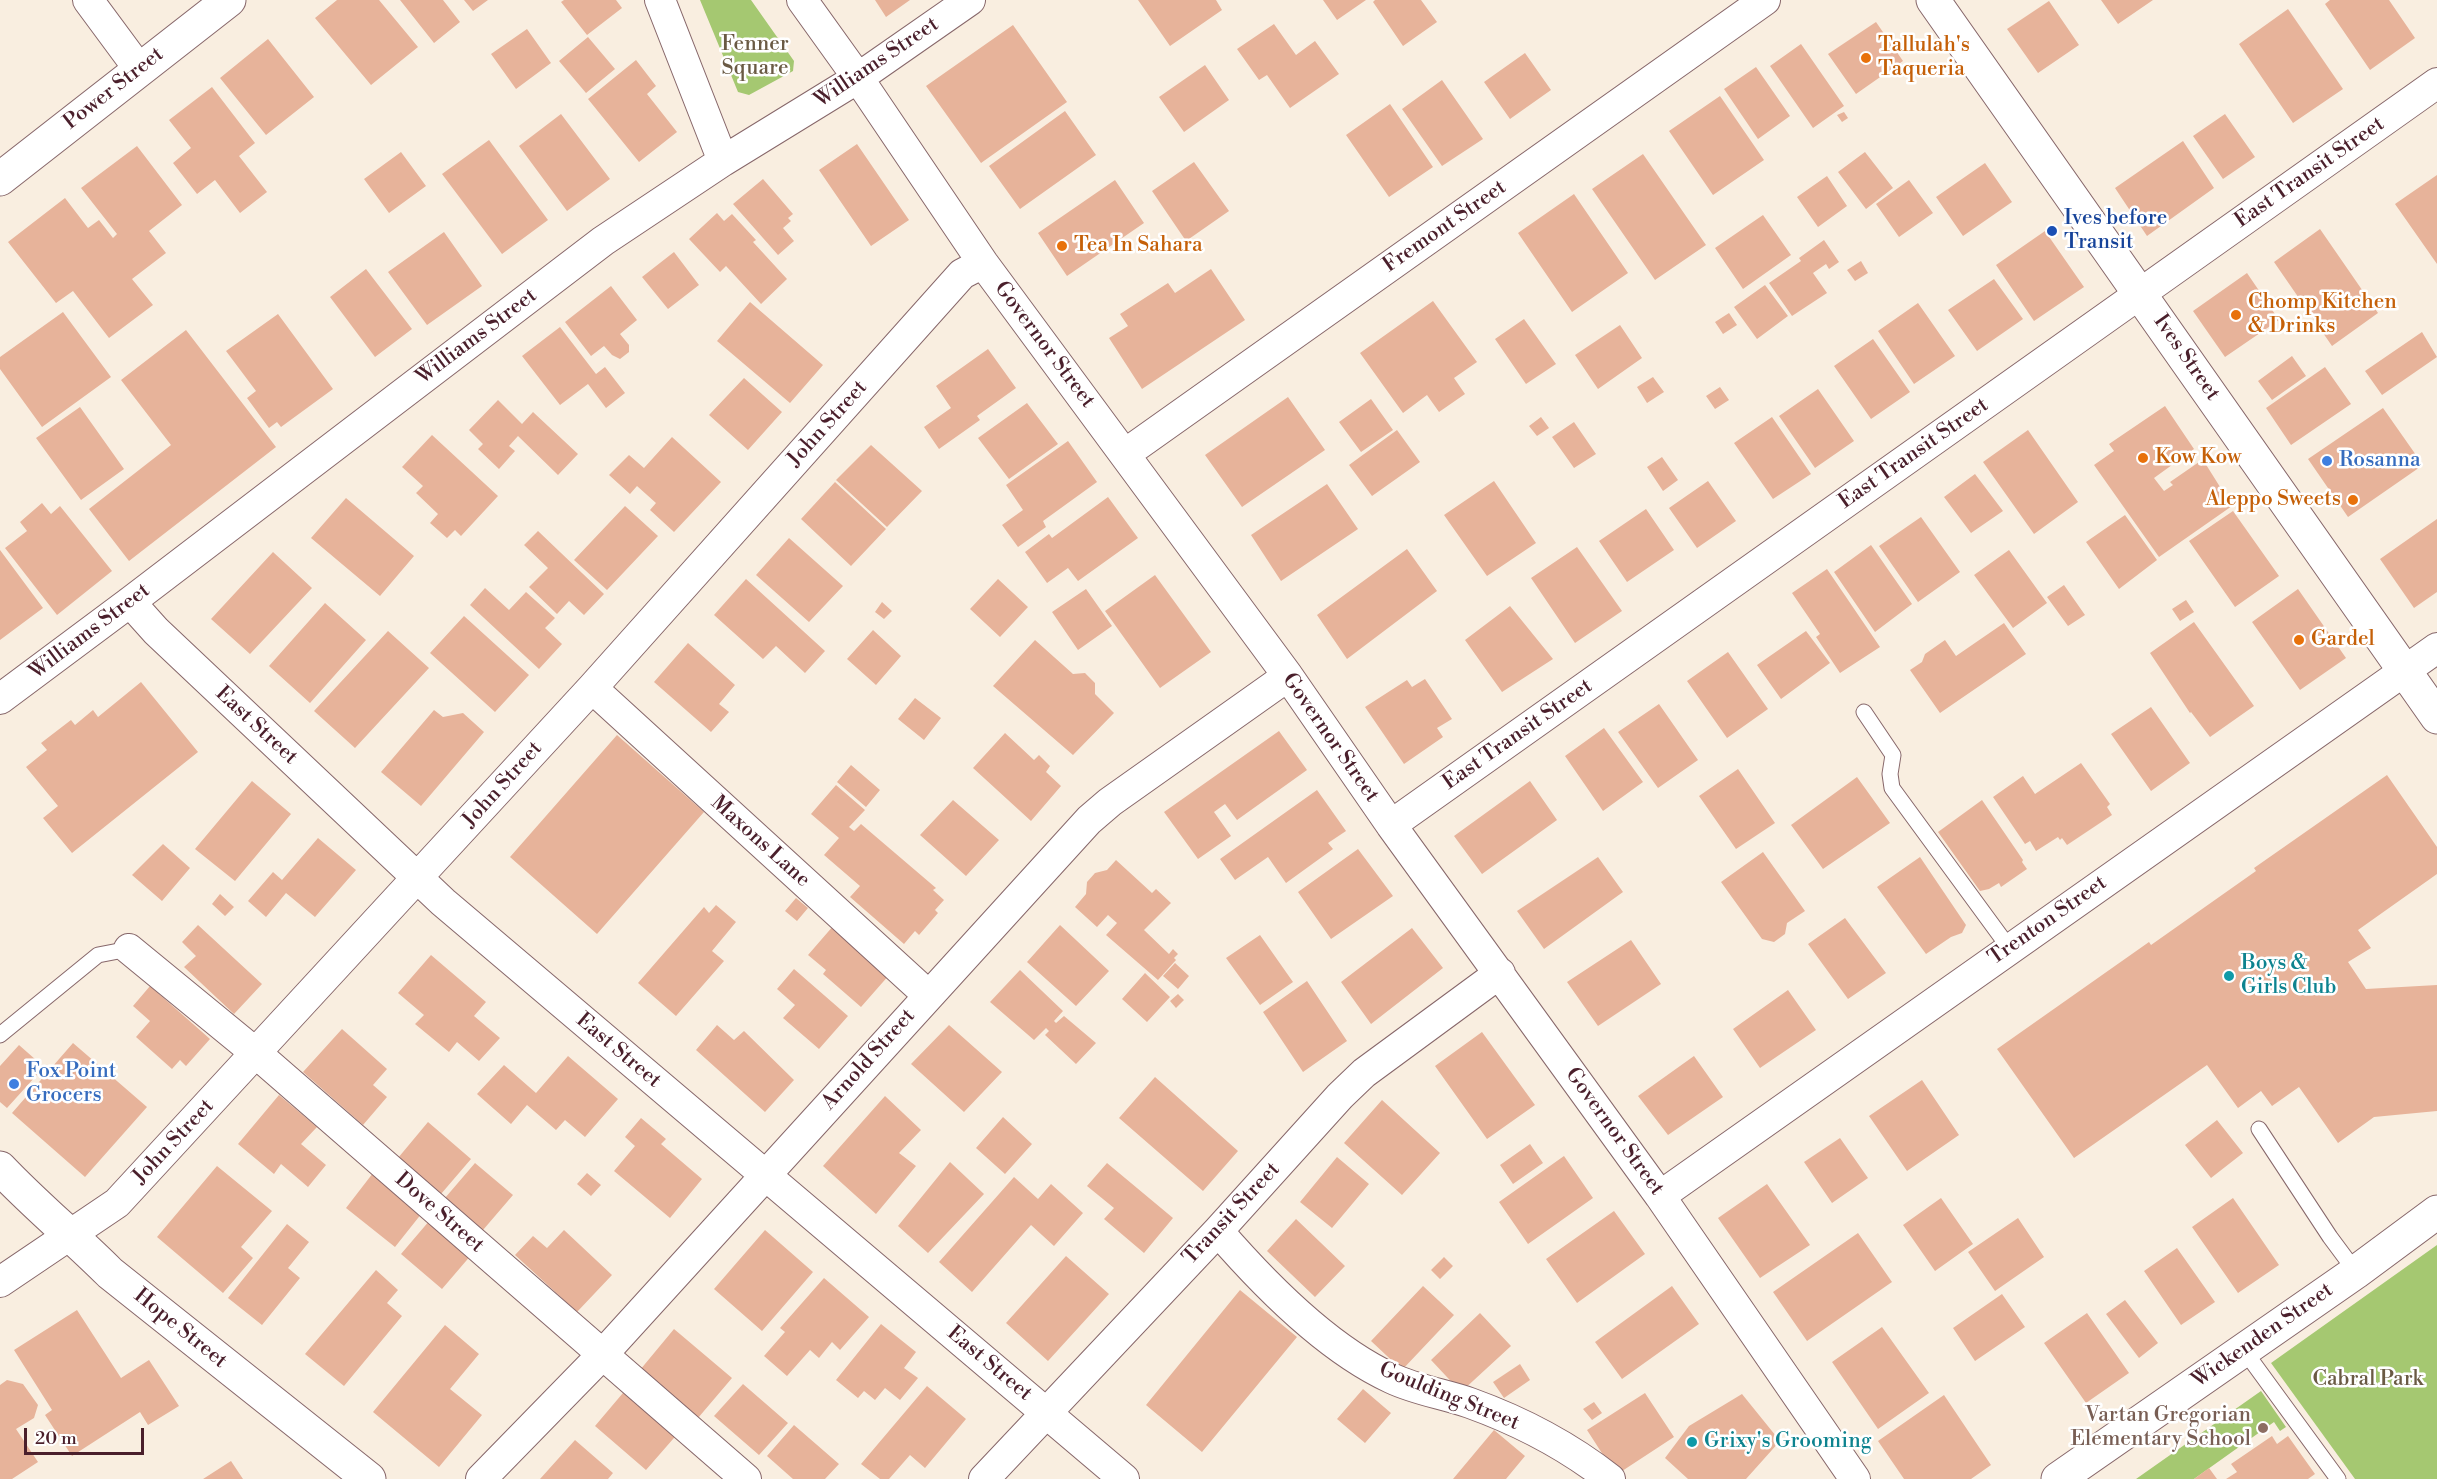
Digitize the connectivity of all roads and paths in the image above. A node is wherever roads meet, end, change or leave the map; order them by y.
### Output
1 (88, 0) edge
2 (229, 0) edge
3 (660, 0) edge
4 (802, 0) edge
5 (970, 0) edge
6 (1765, 0) edge
7 (1933, 0) edge
8 (139, 69) junction
9 (858, 78) junction
10 (2437, 83) edge
11 (723, 161) junction
12 (0, 179) edge
13 (983, 263) junction
14 (2140, 294) junction
15 (1125, 454) junction
16 (130, 602) junction
17 (2437, 648) edge
18 (2404, 670) junction
19 (1288, 676) junction
20 (592, 688) junction
21 (0, 699) edge
22 (1864, 712) dead end
23 (2437, 717) edge
24 (1391, 825) junction
25 (419, 878) junction
26 (129, 949) joint
27 (2010, 949) junction
28 (1500, 973) junction
29 (928, 995) junction
30 (0, 1035) edge
31 (257, 1054) junction
32 (2259, 1129) dead end
33 (0, 1168) edge
34 (764, 1176) junction
35 (1660, 1196) junction
36 (2437, 1212) edge
37 (1218, 1231) junction
38 (71, 1234) junction
39 (2356, 1272) junction
40 (0, 1282) edge
41 (2243, 1349) junction
42 (602, 1355) junction
43 (1046, 1412) junction
44 (369, 1479) edge
45 (482, 1479) edge
46 (746, 1479) edge
47 (984, 1479) edge
48 (1124, 1479) edge
49 (1610, 1479) edge
50 (1855, 1479) edge
51 (2058, 1479) edge
52 (2338, 1479) edge

1 - 8 street
2 - 8 street, Power Street
3 - 11 street
4 - 9 street, Governor Street
5 - 9 street, Williams Street
6 - 15 street, Fremont Street
7 - 14 street, Ives Street
8 - 12 street, Power Street
9 - 11 street, Williams Street
9 - 13 street, Governor Street
10 - 14 street, East Transit Street
11 - 16 street, Williams Street
13 - 15 street, Governor Street
13 - 20 street, John Street
14 - 18 street, Ives Street
14 - 24 street, East Transit Street
15 - 19 street, Governor Street
16 - 21 street, Williams Street
16 - 25 street, East Street
17 - 18 street, Trenton Street
18 - 23 street, Ives Street
18 - 27 street, Trenton Street
19 - 24 street, Governor Street
19 - 29 street, Arnold Street
20 - 25 street, John Street
20 - 29 street, Maxons Lane
22 - 27 lane
24 - 28 street, Governor Street
25 - 31 street, John Street
25 - 34 street, East Street
26 - 30 lane
26 - 31 street, Dove Street
27 - 35 street, Trenton Street
28 - 35 street, Governor Street
28 - 37 street, Transit Street
29 - 34 street, Arnold Street
31 - 38 street, John Street
31 - 42 street, Dove Street
32 - 39 lane
33 - 38 street, Hope Street
34 - 42 street, Arnold Street
34 - 43 street, East Street
35 - 50 street, Governor Street
36 - 39 street, Wickenden Street
37 - 43 street, Transit Street
37 - 49 street, Goulding Street
38 - 40 street, John Street
38 - 44 street, Hope Street
39 - 41 street, Wickenden Street
41 - 51 street, Wickenden Street
41 - 52 lane
42 - 45 street, Arnold Street
42 - 46 street, Dove Street
43 - 47 street, Transit Street
43 - 48 street, East Street

